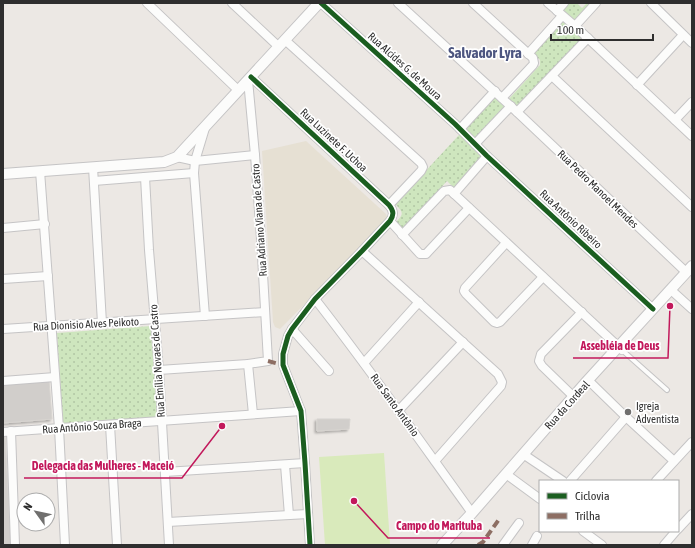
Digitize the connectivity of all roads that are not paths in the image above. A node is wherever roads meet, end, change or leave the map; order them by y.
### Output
1 (147, 3) edge
2 (232, 3) edge
3 (320, 3) edge
4 (398, 3) edge
5 (473, 3) edge
6 (548, 3) edge
7 (564, 3) edge
8 (596, 3) edge
9 (651, 3) edge
10 (560, 14) junction
11 (575, 26) junction
12 (683, 35) junction
13 (588, 38) junction
14 (282, 43) junction
15 (692, 43) edge
16 (531, 56) junction
17 (552, 76) junction
18 (249, 78) junction
19 (637, 85) junction
20 (238, 90) junction
21 (494, 91) junction
22 (502, 98) junction
23 (692, 102) edge
24 (511, 106) junction
25 (518, 112) junction
26 (675, 120) junction
27 (205, 127) junction
28 (460, 129) junction
29 (692, 136) edge
30 (475, 144) junction
31 (255, 155) junction
32 (488, 156) junction
33 (177, 157) junction
34 (195, 161) junction
35 (93, 167) junction
36 (40, 171) junction
37 (194, 173) junction
38 (3, 174) edge
39 (145, 177) junction
40 (94, 181) junction
41 (452, 192) junction
42 (389, 205) junction
43 (692, 207) edge
44 (469, 208) junction
45 (390, 221) junction
46 (45, 224) junction
47 (3, 228) edge
48 (402, 235) junction
49 (506, 243) junction
50 (362, 251) junction
51 (689, 269) edge
52 (48, 276) junction
53 (543, 277) junction
54 (3, 279) edge
55 (670, 290) junction
56 (315, 299) junction
57 (419, 302) junction
58 (653, 309) junction
59 (692, 309) edge
60 (265, 312) junction
61 (582, 312) junction
62 (205, 316) junction
63 (154, 320) junction
64 (102, 323) junction
65 (52, 326) junction
66 (3, 329) edge
67 (292, 329) junction
68 (463, 342) junction
69 (621, 349) junction
70 (364, 363) junction
71 (248, 364) junction
72 (159, 370) junction
73 (329, 371) dead end
74 (55, 377) junction
75 (588, 380) junction
76 (3, 381) edge
77 (666, 390) dead end
78 (574, 397) junction
79 (399, 410) junction
80 (301, 411) junction
81 (253, 414) junction
82 (626, 417) junction
83 (161, 421) junction
84 (110, 425) junction
85 (60, 428) junction
86 (7, 432) edge
87 (692, 442) edge
88 (523, 454) junction
89 (435, 461) junction
90 (674, 461) junction
91 (305, 463) junction
92 (285, 465) junction
93 (165, 472) junction
94 (506, 474) junction
95 (562, 480) edge
96 (571, 480) edge
97 (657, 480) edge
98 (539, 498) edge
99 (472, 513) junction
100 (308, 514) junction
101 (692, 514) edge
102 (289, 515) junction
103 (168, 522) junction
104 (519, 524) dead end
105 (679, 528) edge
106 (584, 532) edge
107 (675, 532) edge
108 (537, 536) dead end
109 (15, 545) edge
110 (65, 545) edge
111 (117, 545) edge
112 (169, 545) edge
113 (310, 545) edge
114 (442, 545) edge
115 (503, 545) edge
116 (532, 545) edge
117 (602, 545) edge
118 (664, 545) edge

1 - 20 street
2 - 14 street
3 - 14 street
3 - 28 street, Rua Alcides G. de Moura
4 - 21 street, Rua Pedro Manoel Mendes
5 - 16 street
6 - 10 street
7 - 10 street
8 - 11 street
9 - 12 street
10 - 11 street
10 - 16 street
11 - 13 street
12 - 15 street
12 - 19 street
13 - 17 street
13 - 19 street
14 - 18 street
14 - 42 street
16 - 22 street
17 - 25 street
17 - 43 street
18 - 20 street
18 - 31 street, Rua Adriano Viana de Castro
18 - 42 street, Rua Luzinete F. Uchoa
19 - 26 street
20 - 27 street
21 - 22 street, Rua Pedro Manoel Mendes
21 - 28 street
22 - 24 street, Rua Pedro Manoel Mendes
23 - 26 street
24 - 25 street, Rua Pedro Manoel Mendes
24 - 30 street
25 - 51 street, Rua Pedro Manoel Mendes
26 - 29 street
27 - 33 street
27 - 34 street
28 - 30 street, Rua Alcides G. de Moura
30 - 32 street, Rua Antônio Ribeiro
31 - 34 street
31 - 60 street, Rua Adriano Viana de Castro
32 - 41 street
32 - 58 street, Rua Antônio Ribeiro
33 - 34 street
33 - 35 street
34 - 37 street
35 - 36 street
35 - 40 street
36 - 38 street
36 - 46 street
37 - 39 street
37 - 62 street
39 - 40 street
39 - 63 street, Rua Emília Novaes de Castro
40 - 64 street
41 - 44 street
41 - 48 street
42 - 45 street
44 - 48 street
44 - 49 street
45 - 48 street
45 - 50 street
46 - 47 street
46 - 52 street
49 - 53 street
49 - 53 street
50 - 56 street
50 - 57 street
51 - 55 street, Rua da Cordeal
52 - 54 street
52 - 65 street
53 - 61 street
55 - 58 street, Rua da Cordeal
55 - 59 street
56 - 67 street
56 - 70 street, Rua Santo Antônio
57 - 68 street
57 - 70 street
58 - 69 street, Rua da Cordeal
60 - 62 street, Rua Dionisio Alves Peikoto
60 - 71 street, Rua Adriano Viana de Castro
61 - 69 street
61 - 78 street
62 - 63 street, Rua Dionisio Alves Peikoto
63 - 64 street, Rua Dionisio Alves Peikoto
63 - 72 street, Rua Emília Novaes de Castro
64 - 65 street, Rua Dionisio Alves Peikoto
65 - 66 street, Rua Dionisio Alves Peikoto
65 - 74 street
67 - 73 street
67 - 80 street
68 - 79 street
68 - 89 street
69 - 75 street, Rua da Cordeal
69 - 77 lane
70 - 79 street, Rua Santo Antônio
71 - 72 street
71 - 81 street
72 - 83 street, Rua Emília Novaes de Castro
74 - 76 street
74 - 85 street
75 - 78 street, Rua da Cordeal
75 - 82 street
78 - 88 street, Rua da Cordeal
79 - 89 street, Rua Santo Antônio
80 - 81 street, Rua Antônio Souza Braga
80 - 91 street
81 - 83 street, Rua Antônio Souza Braga
82 - 90 street
82 - 96 street
83 - 84 street, Rua Antônio Souza Braga
83 - 93 street, Rua Emília Novaes de Castro
84 - 85 street, Rua Antônio Souza Braga
84 - 111 street
85 - 86 street, Rua Antônio Souza Braga
85 - 110 street
86 - 109 street
87 - 90 street
88 - 94 street, Rua da Cordeal
88 - 95 street
89 - 99 street, Rua Santo Antônio
90 - 97 street
91 - 92 street
91 - 100 street
92 - 93 street
92 - 102 street
93 - 103 street, Rua Emília Novaes de Castro
94 - 98 street
94 - 99 street, Rua da Cordeal
99 - 114 street, Rua da Cordeal
100 - 102 street
100 - 113 street
101 - 105 street
102 - 103 street
103 - 112 street, Rua Emília Novaes de Castro
104 - 115 street
106 - 117 street
107 - 118 street
108 - 116 street

